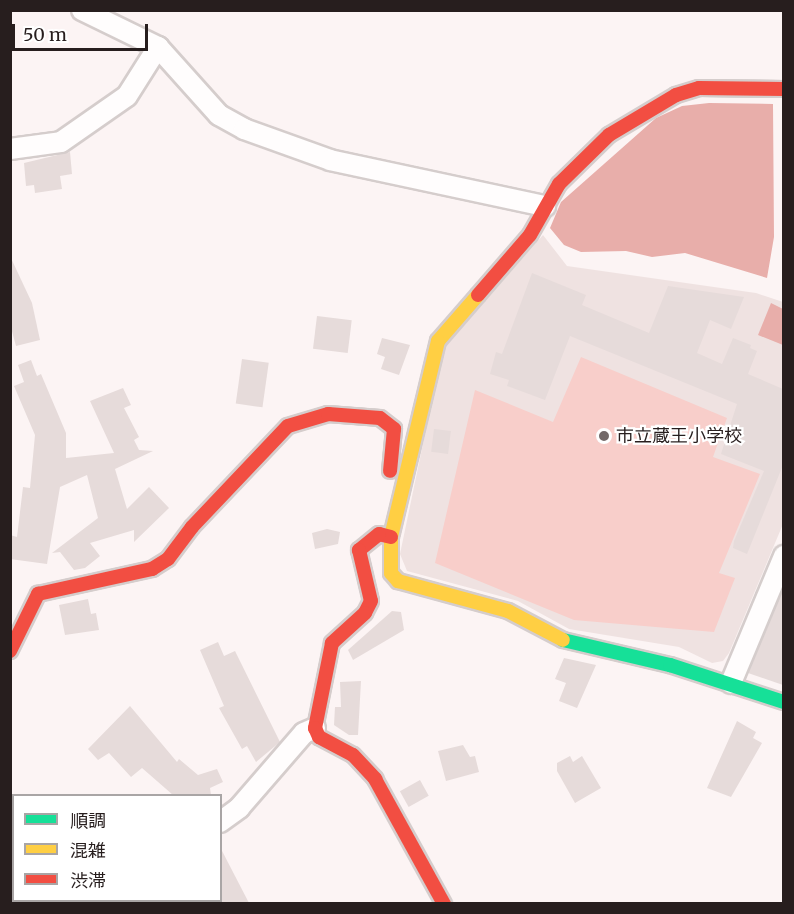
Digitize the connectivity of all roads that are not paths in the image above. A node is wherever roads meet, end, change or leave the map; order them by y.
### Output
1 (82, 10) edge
2 (158, 47) junction
3 (783, 89) edge
4 (10, 149) edge
5 (545, 206) junction
6 (385, 535) junction
7 (783, 556) edge
8 (779, 579) edge
9 (10, 651) edge
10 (731, 683) junction
11 (783, 702) edge
12 (315, 729) junction
13 (222, 821) edge
14 (444, 903) edge

1 - 2 street
2 - 4 street
2 - 5 street
3 - 5 street
5 - 6 street
6 - 9 street
6 - 10 street
6 - 12 street
7 - 8 street
8 - 10 street
10 - 11 street
12 - 13 street
12 - 14 street

